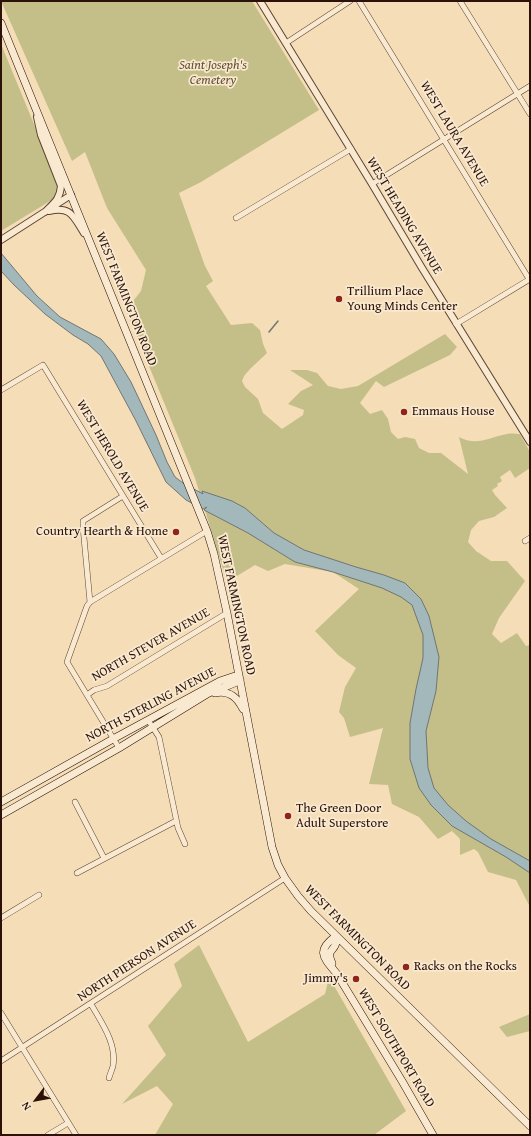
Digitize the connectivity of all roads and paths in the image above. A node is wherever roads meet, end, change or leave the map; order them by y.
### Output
1 (260, 1) edge
2 (350, 1) edge
3 (359, 1) edge
4 (460, 1) edge
5 (1, 23) edge
6 (286, 43) junction
7 (530, 86) edge
8 (518, 94) junction
9 (32, 100) junction
10 (530, 114) edge
11 (444, 140) junction
12 (351, 149) junction
13 (372, 184) junction
14 (71, 195) junction
15 (45, 212) junction
16 (236, 218) dead end
17 (1, 240) edge
18 (91, 244) junction
19 (530, 279) edge
20 (456, 324) junction
21 (1, 390) edge
22 (530, 442) edge
23 (123, 496) junction
24 (207, 531) junction
25 (530, 538) edge
26 (525, 542) dead end
27 (161, 558) junction
28 (90, 602) junction
29 (227, 613) junction
30 (240, 680) junction
31 (86, 695) junction
32 (181, 709) junction
33 (148, 720) junction
34 (249, 725) junction
35 (152, 727) junction
36 (113, 738) junction
37 (119, 748) junction
38 (1, 802) edge
39 (75, 802) dead end
40 (1, 815) edge
41 (176, 821) junction
42 (184, 844) dead end
43 (104, 858) junction
44 (77, 873) dead end
45 (285, 878) junction
46 (39, 895) dead end
47 (1, 918) edge
48 (336, 936) junction
49 (91, 1004) junction
50 (1, 1013) edge
51 (22, 1048) junction
52 (1, 1061) edge
53 (109, 1078) dead end
54 (68, 1123) junction
55 (530, 1126) edge
56 (432, 1134) edge
57 (48, 1135) edge
58 (76, 1135) edge

1 - 6 street, WEST HEADING AVENUE
2 - 6 street
3 - 11 street, WEST LAURA AVENUE
4 - 8 street
5 - 9 main road, WEST FARMINGTON ROAD
6 - 12 street, WEST HEADING AVENUE
7 - 8 street
8 - 10 street
8 - 11 street
9 - 14 main road, WEST FARMINGTON ROAD
9 - 15 street
11 - 13 street
11 - 19 street, WEST LAURA AVENUE
12 - 13 street, WEST HEADING AVENUE
12 - 16 street
13 - 20 street, WEST HEADING AVENUE
14 - 15 street
14 - 18 main road, WEST FARMINGTON ROAD
15 - 17 street
15 - 18 street
18 - 24 main road, WEST FARMINGTON ROAD
19 - 20 street
20 - 22 street, WEST HEADING AVENUE
21 - 23 street, WEST HEROLD AVENUE
23 - 27 street, WEST HEROLD AVENUE
23 - 28 street
24 - 27 street
24 - 29 main road, WEST FARMINGTON ROAD
25 - 26 street
27 - 28 street
28 - 31 street
29 - 30 main road, WEST FARMINGTON ROAD
29 - 31 street, NORTH STEVER AVENUE
30 - 32 main road, NORTH STERLING AVENUE
30 - 33 main road, NORTH STERLING AVENUE
30 - 34 main road, WEST FARMINGTON ROAD
31 - 36 street
32 - 34 main road
32 - 35 main road, NORTH STERLING AVENUE
33 - 35 street
33 - 36 main road, NORTH STERLING AVENUE
34 - 45 main road, WEST FARMINGTON ROAD
35 - 37 main road, NORTH STERLING AVENUE
35 - 41 street
36 - 37 street
36 - 38 main road, NORTH STERLING AVENUE
37 - 40 main road, NORTH STERLING AVENUE
39 - 43 street
41 - 42 street
41 - 43 street
43 - 44 street
45 - 48 main road, WEST FARMINGTON ROAD
45 - 49 street, NORTH PIERSON AVENUE
46 - 47 street
48 - 55 main road, WEST FARMINGTON ROAD
48 - 56 main road, WEST SOUTHPORT ROAD
49 - 51 street, NORTH PIERSON AVENUE
49 - 53 street
50 - 51 street
51 - 52 street, NORTH PIERSON AVENUE
51 - 54 street
54 - 57 street
54 - 58 street

